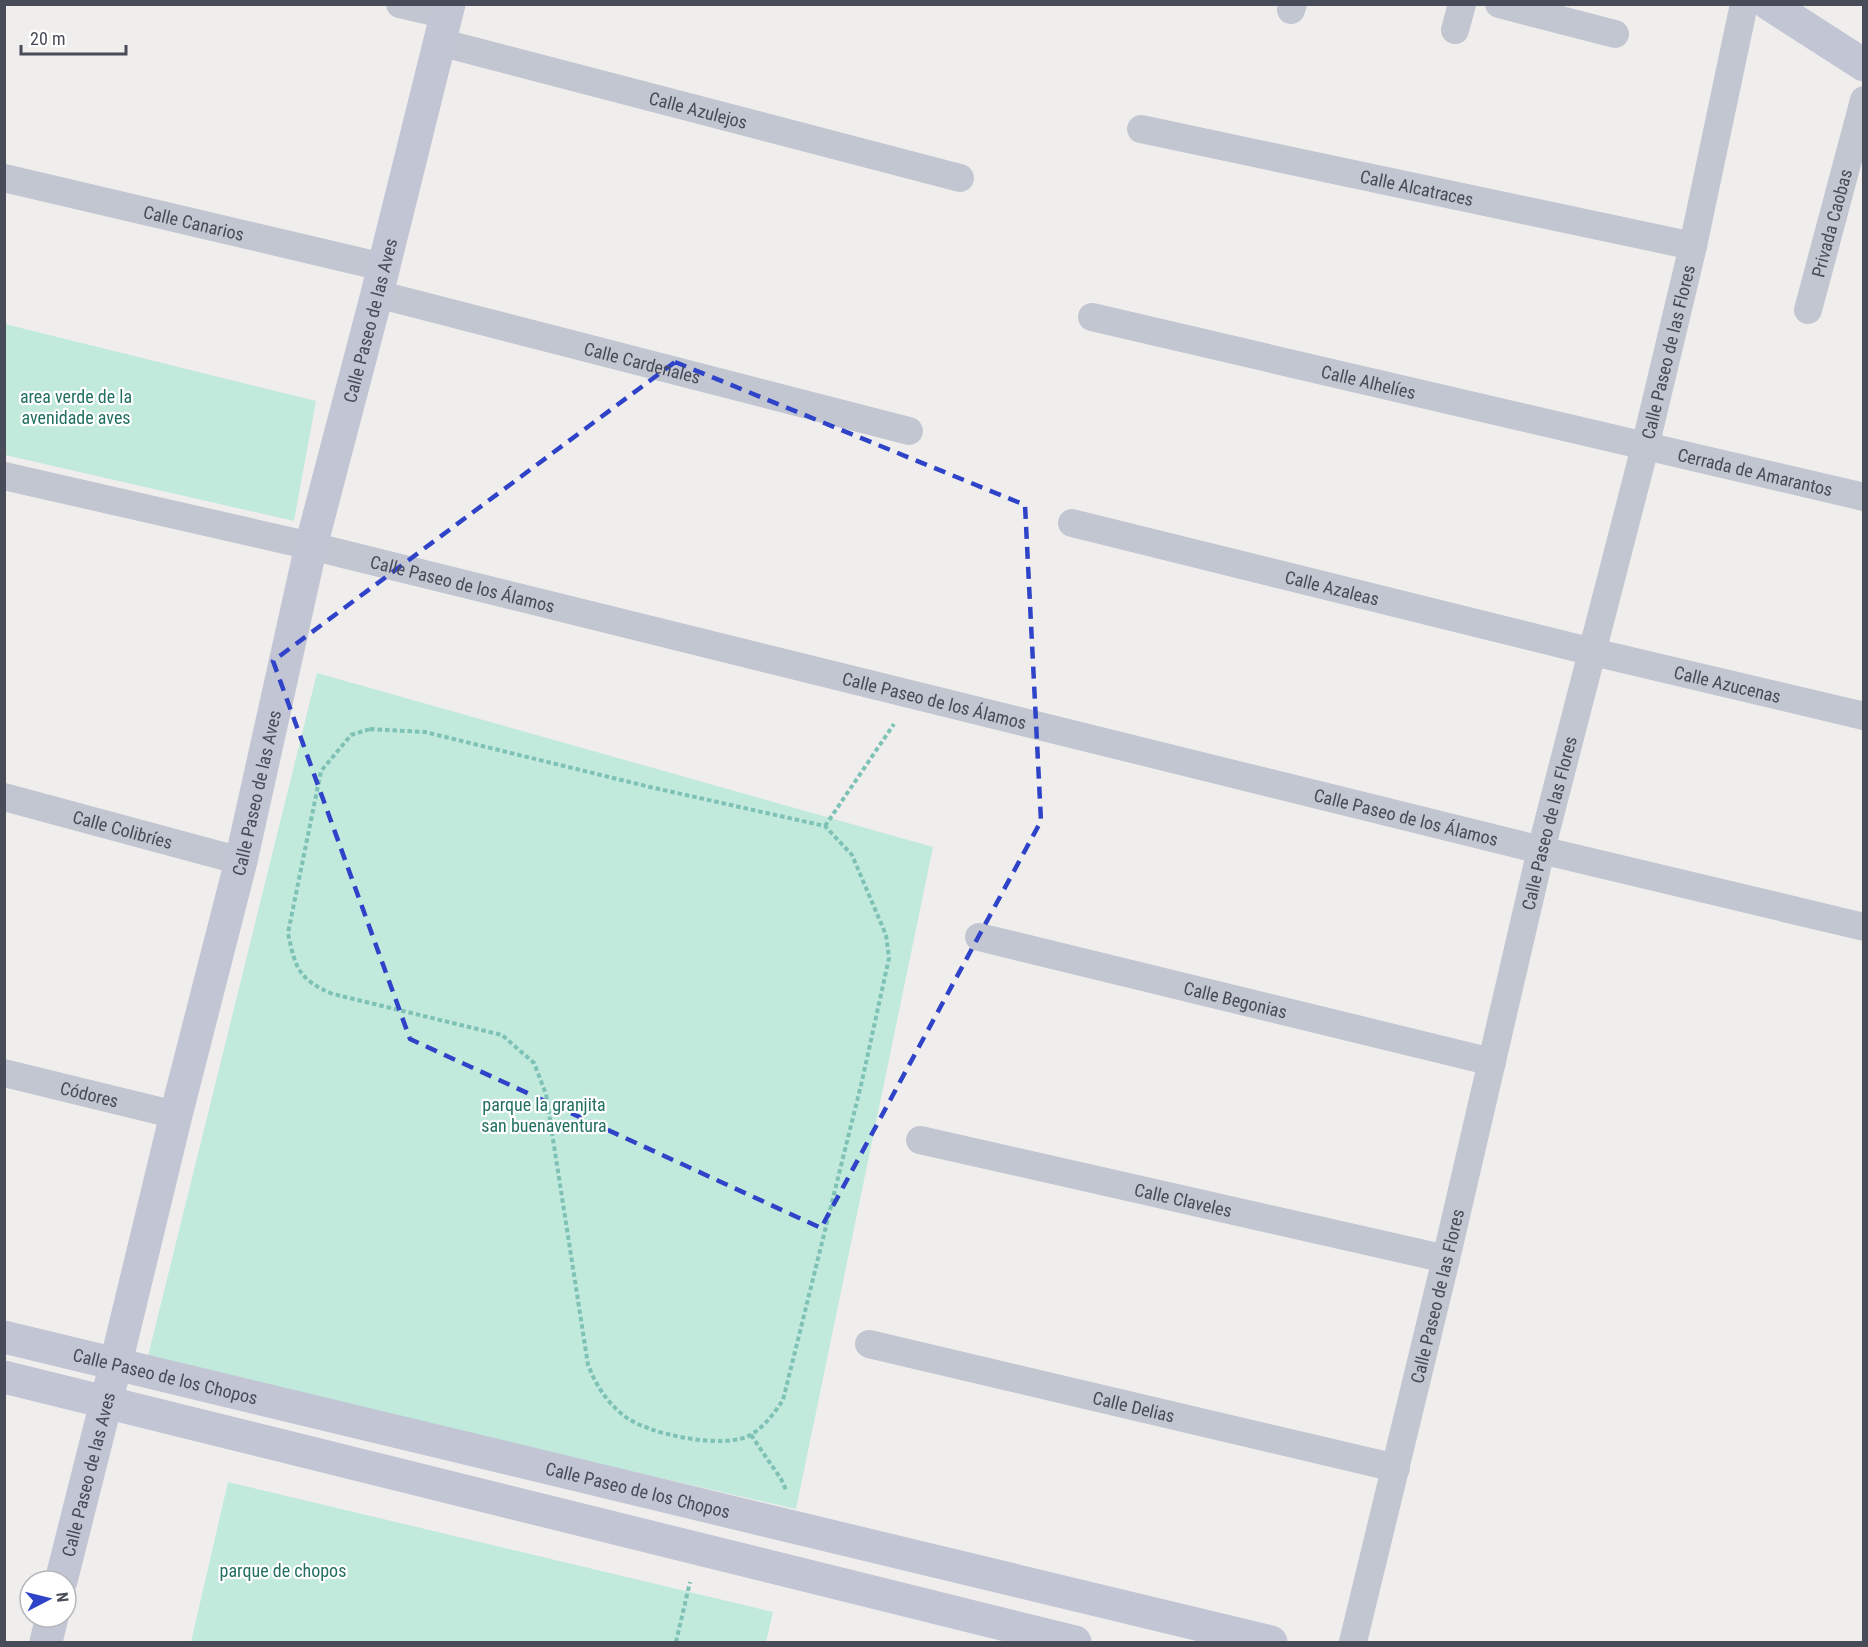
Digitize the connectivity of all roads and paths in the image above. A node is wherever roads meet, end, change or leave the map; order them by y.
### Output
1 (400, 4) edge
2 (1499, 4) edge
3 (1744, 4) edge
4 (1769, 4) edge
5 (445, 20) edge
6 (1615, 34) dead end
7 (1860, 55) edge
8 (1863, 100) edge
9 (1141, 129) dead end
10 (4, 178) edge
11 (960, 178) dead end
12 (1693, 246) junction
13 (380, 280) junction
14 (1808, 310) dead end
15 (1092, 317) dead end
16 (909, 431) dead end
17 (1645, 447) junction
18 (4, 476) edge
19 (1863, 497) edge
20 (1072, 523) dead end
21 (311, 546) junction
22 (1593, 652) junction
23 (913, 696) junction
24 (1863, 716) edge
25 (4, 797) edge
26 (825, 826) junction
27 (1541, 850) junction
28 (241, 861) junction
29 (1863, 927) edge
30 (979, 937) dead end
31 (1492, 1062) junction
32 (4, 1073) edge
33 (176, 1114) junction
34 (920, 1140) dead end
35 (1446, 1259) junction
36 (4, 1337) edge
37 (869, 1344) dead end
38 (116, 1363) junction
39 (4, 1377) edge
40 (106, 1402) junction
41 (751, 1435) junction
42 (1396, 1468) junction
43 (803, 1529) junction
44 (698, 1550) junction
45 (64, 1569) edge
46 (675, 1642) edge
47 (1075, 1642) edge
48 (1271, 1642) edge
49 (1353, 1642) edge

1 - 5 street, Calle Azulejos
2 - 6 street
3 - 12 street, Calle Paseo de las Flores
4 - 7 main road
5 - 11 street, Calle Azulejos
5 - 13 main road, Calle Paseo de las Aves
8 - 14 street, Privada Caobas
9 - 12 street, Calle Alcatraces
10 - 13 street, Calle Canarios
12 - 17 street, Calle Paseo de las Flores
13 - 16 street, Calle Cardenales
13 - 21 main road, Calle Paseo de las Aves
15 - 17 street, Calle Alhelíes
17 - 19 street, Cerrada de Amarantos
17 - 22 street, Calle Paseo de las Flores
18 - 21 street, Calle Paseo de los Álamos
20 - 22 street, Calle Azaleas
21 - 23 street, Calle Paseo de los Álamos
21 - 28 main road, Calle Paseo de las Aves
22 - 24 street, Calle Azucenas
22 - 27 street, Calle Paseo de las Flores
23 - 26 path
23 - 27 street, Calle Paseo de los Álamos
25 - 28 street, Calle Colibríes
26 - 41 path
26 - 41 path
27 - 29 street, Calle Paseo de los Álamos
27 - 31 street, Calle Paseo de las Flores
28 - 33 main road, Calle Paseo de las Aves
30 - 31 street, Calle Begonias
31 - 35 street, Calle Paseo de las Flores
32 - 33 street, Códores
33 - 38 main road, Calle Paseo de las Aves
34 - 35 street, Calle Claveles
35 - 42 street, Calle Paseo de las Flores
36 - 38 main road, Calle Paseo de los Chopos
37 - 42 street, Calle Delias
38 - 40 main road, Calle Paseo de las Aves
38 - 43 main road, Calle Paseo de los Chopos
39 - 40 main road
40 - 44 main road
40 - 45 main road, Calle Paseo de las Aves
41 - 43 path
42 - 49 street, Calle Paseo de las Flores
43 - 48 main road, Calle Paseo de los Chopos
44 - 46 path
44 - 47 main road

